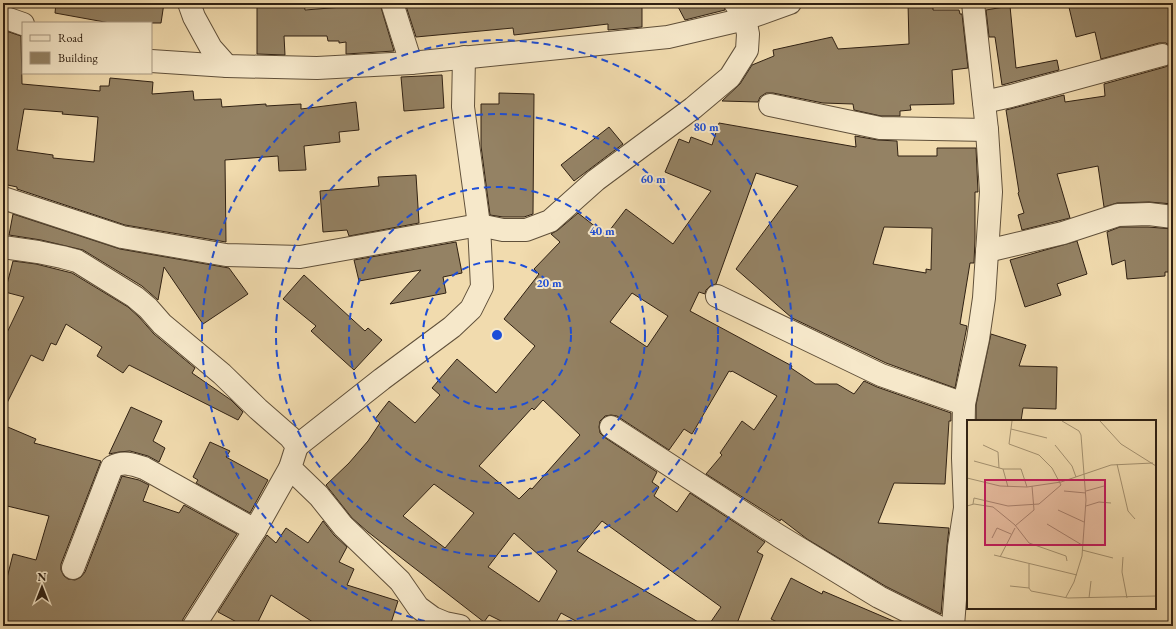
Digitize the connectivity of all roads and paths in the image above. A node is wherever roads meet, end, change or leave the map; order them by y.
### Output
1 (189, 3) edge
2 (392, 3) edge
3 (790, 3) edge
4 (973, 3) edge
5 (740, 11) edge
6 (3, 17) edge
7 (22, 24) edge
8 (1162, 55) dead end
9 (464, 57) junction
10 (152, 61) edge
11 (411, 63) junction
12 (227, 66) junction
13 (984, 102) junction
14 (770, 105) dead end
15 (987, 130) junction
16 (3, 198) edge
17 (1173, 216) edge
18 (479, 225) junction
19 (3, 247) edge
20 (988, 251) junction
21 (717, 296) dead end
22 (964, 404) junction
23 (611, 427) dead end
24 (297, 446) junction
25 (290, 468) junction
26 (255, 530) junction
27 (73, 568) dead end
28 (194, 626) edge
29 (460, 626) edge
30 (937, 626) edge
31 (953, 626) edge

1 - 12 street
2 - 11 street
3 - 5 street
4 - 13 street
5 - 9 street
5 - 18 street
6 - 7 street
8 - 13 street
9 - 11 street
9 - 18 street
10 - 12 street
11 - 12 street
13 - 15 street
14 - 15 street
15 - 20 street
16 - 18 street
17 - 20 street
18 - 24 street
19 - 24 street
20 - 22 street
21 - 22 street
22 - 31 street
23 - 30 street
24 - 25 street
25 - 26 street
25 - 29 street
26 - 27 street
26 - 28 street

